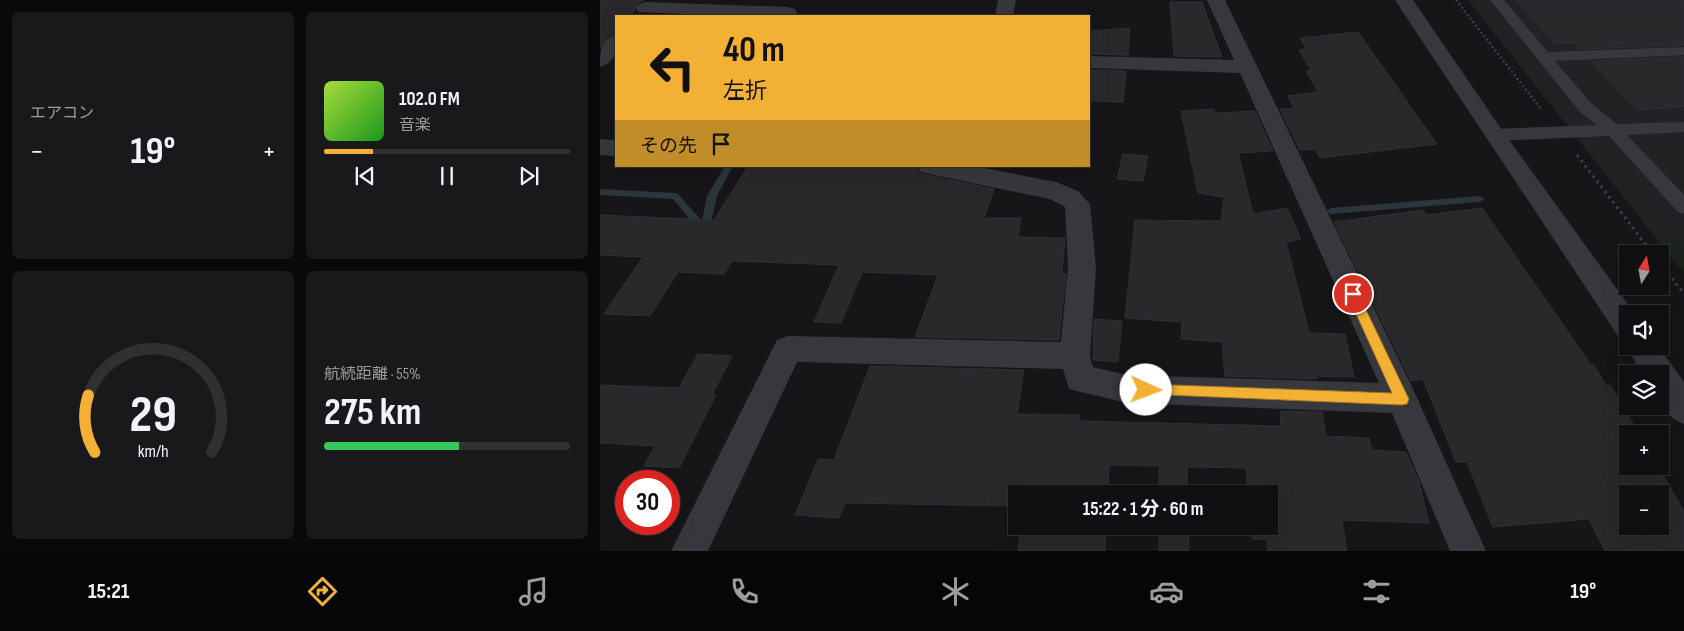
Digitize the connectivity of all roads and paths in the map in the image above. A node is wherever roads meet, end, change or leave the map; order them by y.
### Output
1 (1007, 0) edge
2 (1216, 0) edge
3 (1404, 0) edge
4 (1497, 0) edge
5 (644, 8) edge
6 (792, 10) edge
7 (1004, 15) edge
8 (615, 43) edge
9 (1684, 51) edge
10 (1544, 57) junction
11 (600, 61) edge
12 (1090, 62) edge
13 (1248, 68) junction
14 (1684, 127) edge
15 (1613, 130) junction
16 (1502, 135) junction
17 (600, 147) edge
18 (615, 148) edge
19 (934, 167) edge
20 (1684, 207) edge
21 (1669, 275) edge
22 (1684, 294) edge
23 (1619, 313) edge
24 (1074, 356) junction
25 (1669, 387) edge
26 (1402, 399) junction
27 (1684, 409) edge
28 (689, 551) edge
29 (1468, 551) edge

1 - 7 street
2 - 13 street
3 - 16 street
4 - 10 lane
5 - 6 street
8 - 11 street
9 - 10 lane
10 - 15 lane
12 - 13 street
13 - 26 street
14 - 15 lane
15 - 16 lane
15 - 20 lane
16 - 23 street
17 - 18 street
19 - 24 street
21 - 22 path
24 - 26 street
24 - 28 street
25 - 27 street
26 - 29 street

